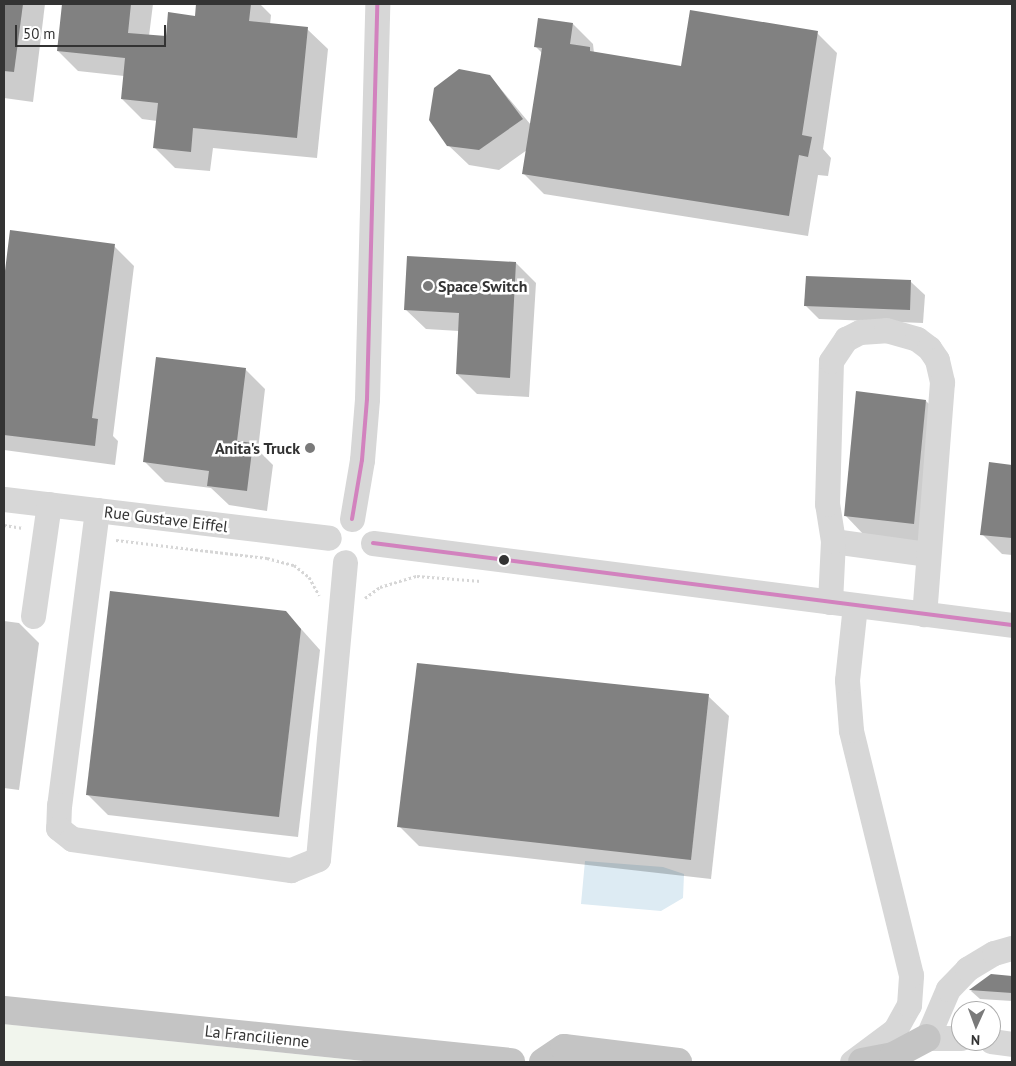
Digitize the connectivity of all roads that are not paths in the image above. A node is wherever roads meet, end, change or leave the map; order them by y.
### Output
1 (377, 4) edge
2 (4, 499) edge
3 (49, 504) junction
4 (97, 510) junction
5 (352, 519) junction
6 (329, 538) junction
7 (834, 541) junction
8 (373, 543) junction
9 (928, 554) junction
10 (345, 562) junction
11 (830, 602) junction
12 (855, 605) junction
13 (924, 614) junction
14 (33, 616) dead end
15 (1012, 625) edge
16 (1012, 948) edge
17 (4, 1010) edge
18 (927, 1038) junction
19 (951, 1038) edge
20 (511, 1062) edge
21 (543, 1062) edge
22 (678, 1062) edge
23 (852, 1062) edge
24 (862, 1062) edge

1 - 5 street
2 - 3 street, Rue Gustave Eiffel
3 - 4 street, Rue Gustave Eiffel
3 - 14 street
4 - 6 street, Rue Gustave Eiffel
4 - 10 street
5 - 6 street
5 - 8 street
6 - 10 street
7 - 9 street
7 - 9 street
7 - 11 street
8 - 10 street
8 - 11 street
9 - 13 street
11 - 12 street
12 - 13 street
12 - 23 street
13 - 15 street
16 - 18 street
17 - 20 highway, La Francilienne
18 - 19 street
18 - 24 highway
21 - 22 highway

